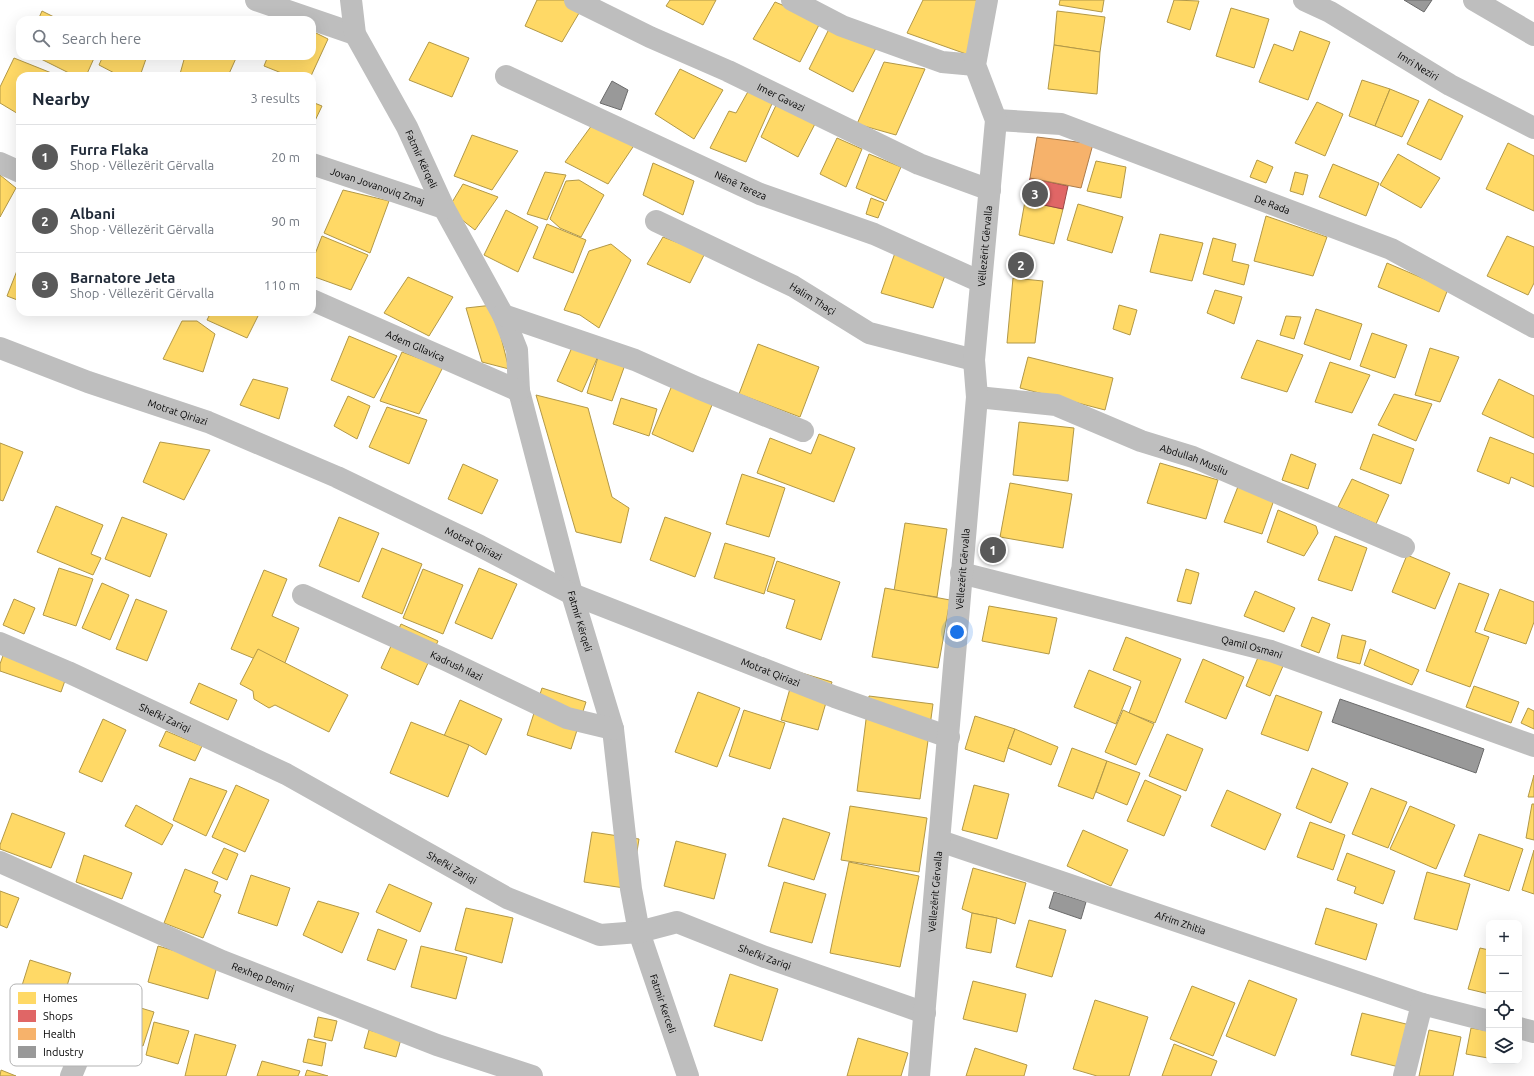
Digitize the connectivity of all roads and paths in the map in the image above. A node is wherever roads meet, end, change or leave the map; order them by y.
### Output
1 (256, 0) edge
2 (351, 0) edge
3 (575, 0) edge
4 (792, 0) edge
5 (987, 0) edge
6 (1304, 0) edge
7 (1474, 0) edge
8 (303, 16) edge
9 (316, 21) edge
10 (355, 34) junction
11 (1534, 35) edge
12 (975, 65) junction
13 (506, 76) dead end
14 (996, 120) junction
15 (1534, 128) edge
16 (0, 163) edge
17 (316, 165) edge
18 (16, 170) edge
19 (990, 190) junction
20 (444, 208) junction
21 (656, 221) dead end
22 (981, 282) junction
23 (316, 302) edge
24 (503, 315) junction
25 (1534, 327) edge
26 (0, 348) edge
27 (974, 360) junction
28 (519, 391) junction
29 (978, 397) junction
30 (803, 431) dead end
31 (1404, 548) dead end
32 (962, 573) junction
33 (572, 594) junction
34 (303, 595) dead end
35 (0, 643) edge
36 (613, 729) junction
37 (949, 737) junction
38 (1534, 746) edge
39 (940, 841) junction
40 (0, 862) edge
41 (639, 932) junction
42 (1422, 1004) junction
43 (925, 1013) junction
44 (1486, 1020) edge
45 (1522, 1029) edge
46 (1534, 1032) edge
47 (532, 1076) edge
48 (688, 1076) edge
49 (919, 1076) edge
50 (1404, 1076) edge

1 - 8 street
2 - 10 street, Fatmir Kërqeli
3 - 19 street, Imer Gavazi
4 - 12 street
5 - 12 street
6 - 15 street, Imri Neziri
7 - 11 street
9 - 10 street
10 - 20 street, Fatmir Kërqeli
12 - 14 street, Vëllezërit Gërvalla
13 - 22 street, Nënë Tereza
14 - 19 street, Vëllezërit Gërvalla
14 - 25 street, De Rada
16 - 18 street
17 - 20 street, Jovan Jovanoviq Zmaj
19 - 22 street, Vëllezërit Gërvalla
20 - 24 street, Fatmir Kërqeli
21 - 27 street, Halim Thaçi
22 - 27 street, Vëllezërit Gërvalla
23 - 28 street, Adem Gllavica
24 - 28 street, Fatmir Kërqeli
24 - 30 street
26 - 33 street, Motrat Qiriazi
27 - 29 street, Vëllezërit Gërvalla
28 - 33 street, Fatmir Kërqeli
29 - 31 street, Abdullah Musliu
29 - 32 street, Vëllezërit Gërvalla
32 - 37 street, Vëllezërit Gërvalla
32 - 38 street, Qamil Osmani
33 - 36 street, Fatmir Kërqeli
33 - 37 street, Motrat Qiriazi
34 - 36 street, Kadrush Ilazi
35 - 41 street, Shefki Zariqi
36 - 41 street, Fatmir Kërqeli
37 - 39 street, Vëllezërit Gërvalla
39 - 42 street, Afrim Zhitia
39 - 43 street, Vëllezërit Gërvalla
40 - 47 street, Rexhep Demiri
41 - 43 street, Shefki Zariqi
41 - 48 street, Fatmir Kerceli
42 - 44 street, Afrim Zhitia
42 - 50 street
43 - 49 street, Vëllezërit Gërvalla
45 - 46 street

